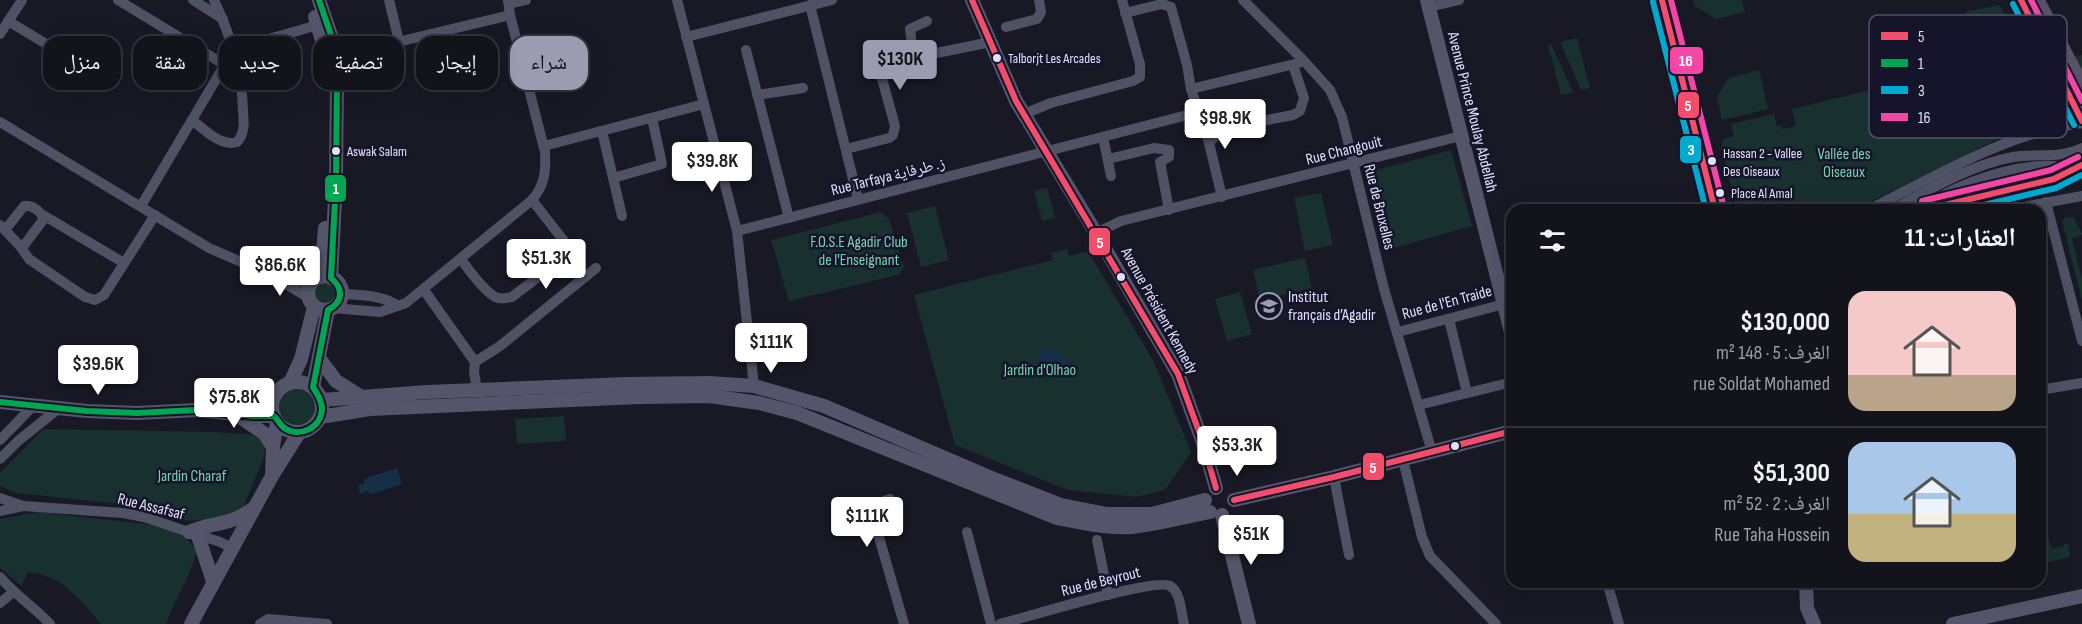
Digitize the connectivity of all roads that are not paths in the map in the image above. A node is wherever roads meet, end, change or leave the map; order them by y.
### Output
1 (22, 0) edge
2 (118, 0) edge
3 (193, 0) edge
4 (213, 0) edge
5 (310, 0) edge
6 (319, 0) edge
7 (389, 0) edge
8 (525, 0) edge
9 (677, 0) edge
10 (832, 0) edge
11 (972, 0) edge
12 (1039, 0) edge
13 (1122, 0) edge
14 (1243, 0) edge
15 (1460, 0) edge
16 (1662, 0) edge
17 (2021, 0) edge
18 (2037, 0) edge
19 (1428, 4) edge
20 (810, 5) junction
21 (509, 6) edge
22 (1125, 13) junction
23 (2031, 15) edge
24 (2043, 15) edge
25 (223, 19) junction
26 (8, 21) junction
27 (927, 21) dead end
28 (318, 25) junction
29 (1006, 27) dead end
30 (0, 34) edge
31 (229, 36) edge
32 (280, 36) edge
33 (330, 36) edge
34 (398, 36) edge
35 (686, 37) junction
36 (404, 39) edge
37 (989, 39) junction
38 (43, 42) edge
39 (746, 50) dead end
40 (219, 61) edge
41 (1305, 62) junction
42 (1293, 65) junction
43 (2067, 70) edge
44 (219, 75) edge
45 (2067, 80) edge
46 (2082, 86) edge
47 (803, 88) dead end
48 (1191, 89) junction
49 (242, 90) edge
50 (337, 90) edge
51 (757, 95) junction
52 (704, 104) junction
53 (1199, 112) junction
54 (1024, 114) junction
55 (652, 118) junction
56 (192, 120) junction
57 (0, 122) edge
58 (2082, 122) edge
59 (2067, 125) edge
60 (602, 131) junction
61 (1461, 136) junction
62 (1102, 137) junction
63 (2018, 138) edge
64 (1209, 143) junction
65 (544, 146) junction
66 (2082, 148) edge
67 (846, 149) junction
68 (1046, 152) junction
69 (1108, 159) junction
70 (1353, 165) junction
71 (2078, 167) edge
72 (1111, 176) dead end
73 (613, 178) junction
74 (2082, 196) edge
75 (1222, 197) junction
76 (532, 200) junction
77 (858, 200) junction
78 (2046, 202) junction
79 (1713, 204) edge
80 (1880, 204) edge
81 (1904, 204) edge
82 (1931, 204) edge
83 (1948, 204) edge
84 (2036, 204) edge
85 (141, 206) junction
86 (1169, 210) junction
87 (43, 215) junction
88 (155, 215) junction
89 (622, 216) dead end
90 (789, 218) junction
91 (3, 228) edge
92 (736, 231) junction
93 (1096, 233) junction
94 (22, 248) junction
95 (461, 259) junction
96 (124, 262) junction
97 (596, 268) dead end
98 (423, 290) junction
99 (342, 294) junction
100 (321, 295) junction
101 (1503, 304) junction
102 (398, 306) junction
103 (1506, 315) edge
104 (1449, 319) junction
105 (1398, 332) junction
106 (2082, 341) edge
107 (319, 358) junction
108 (475, 362) junction
109 (2082, 382) edge
110 (290, 383) junction
111 (1506, 383) edge
112 (754, 386) junction
113 (313, 387) junction
114 (477, 389) junction
115 (2046, 389) edge
116 (1467, 393) junction
117 (276, 394) junction
118 (360, 396) junction
119 (322, 400) junction
120 (0, 402) edge
121 (1419, 405) junction
122 (33, 406) junction
123 (58, 409) junction
124 (196, 410) junction
125 (234, 414) junction
126 (320, 417) junction
127 (276, 419) junction
128 (300, 433) junction
129 (1506, 433) edge
130 (0, 440) edge
131 (273, 447) junction
132 (1432, 452) junction
133 (0, 459) edge
134 (1403, 460) junction
135 (272, 476) junction
136 (1335, 477) junction
137 (1216, 488) junction
138 (0, 498) edge
139 (890, 499) dead end
140 (1234, 500) junction
141 (23, 506) junction
142 (255, 507) junction
143 (1212, 509) junction
144 (0, 511) edge
145 (967, 532) dead end
146 (194, 535) junction
147 (1097, 540) dead end
148 (232, 548) junction
149 (1348, 555) dead end
150 (0, 577) edge
151 (213, 581) junction
152 (1609, 588) edge
153 (1806, 588) edge
154 (14, 592) junction
155 (1108, 595) junction
156 (2082, 596) edge
157 (0, 603) edge
158 (50, 624) edge
159 (191, 624) edge
160 (260, 624) edge
161 (327, 624) edge
162 (904, 624) edge
163 (991, 624) edge
164 (1000, 624) edge
165 (1184, 624) edge
166 (1249, 624) edge
167 (1496, 624) edge
168 (1618, 624) edge
169 (1814, 624) edge
170 (1953, 624) edge

1 - 26 street
2 - 40 street
3 - 25 street
4 - 25 street
5 - 28 street
6 - 33 street
7 - 34 street
8 - 21 street
9 - 35 street
10 - 20 street
11 - 37 street, Avenue Président Kennedy
12 - 29 street
13 - 22 street
14 - 41 street, Rue de Bruxelles
15 - 19 street
16 - 79 street
17 - 23 main road
18 - 24 main road
19 - 61 street, Avenue Prince Moulay Abdellah
20 - 35 street
20 - 67 street
21 - 36 street
21 - 65 street
22 - 48 street
22 - 54 street
25 - 31 street
26 - 30 street
26 - 38 street
27 - 37 street
28 - 32 street
28 - 100 street
35 - 52 street
37 - 54 street, Avenue Président Kennedy
37 - 67 street
39 - 51 street
41 - 42 street
41 - 70 street, Rue de Bruxelles
42 - 48 street
42 - 64 street
43 - 46 main road
44 - 56 street
45 - 58 main road
47 - 51 street
48 - 53 street
49 - 56 street
50 - 100 street
51 - 90 street
52 - 55 street
52 - 92 street
53 - 62 street, Rue Tarfaya ز. طرفاية
53 - 64 street
54 - 68 street, Avenue Président Kennedy
55 - 60 street
55 - 73 street
56 - 85 street
57 - 85 street
58 - 59 street
60 - 65 street
60 - 73 street
61 - 70 street, Rue Changouit
61 - 101 street, Avenue Prince Moulay Abdellah
62 - 68 street, Rue Tarfaya ز. طرفاية
62 - 69 street
63 - 80 street
64 - 75 street
65 - 76 street
66 - 81 street
67 - 77 street
68 - 77 street, Rue Tarfaya ز. طرفاية
68 - 93 street, Avenue Président Kennedy
69 - 72 street
69 - 86 street
70 - 75 street, Rue Changouit
70 - 105 street, Rue de Bruxelles
71 - 82 street
71 - 83 street
73 - 89 street
74 - 78 street
75 - 86 street, Rue Changouit
76 - 95 street
76 - 95 street
77 - 90 street, Rue Tarfaya ز. طرفاية
78 - 84 street
78 - 106 street
85 - 88 street
86 - 93 street, Rue Changouit
87 - 91 street
87 - 94 street
87 - 96 street
88 - 96 street
88 - 100 street
90 - 92 street, Rue Tarfaya ز. طرفاية
91 - 94 street
92 - 112 street
93 - 137 street, Avenue Président Kennedy
94 - 96 street
95 - 98 street
97 - 108 street
98 - 102 street
98 - 108 street
99 - 100 street
99 - 100 street
99 - 102 street
100 - 102 street
100 - 107 street
100 - 110 street
101 - 103 street, Avenue Prince Moulay Abdellah
101 - 104 street, Rue de l'En Traide
104 - 105 street, Rue de l'En Traide
104 - 116 street
105 - 121 street, Rue de Bruxelles
107 - 113 street
107 - 118 street
108 - 114 street
109 - 115 street
110 - 113 street
110 - 117 street
111 - 116 street
112 - 114 street
112 - 143 street
113 - 119 street
114 - 118 street
116 - 121 street
117 - 124 street
117 - 127 street
118 - 119 street
119 - 126 street
120 - 122 street
121 - 132 street, Rue de Bruxelles
122 - 123 street
122 - 130 street
123 - 124 street
123 - 133 street
124 - 125 street
125 - 127 street
125 - 131 street
126 - 128 street
126 - 143 street
127 - 128 street
127 - 131 street
128 - 135 street
129 - 132 street
131 - 135 street
132 - 134 street
134 - 136 street
134 - 167 street
135 - 142 street
136 - 140 street
136 - 149 street
137 - 140 street
137 - 143 street
138 - 141 street, Rue Assafsaf
139 - 162 street
140 - 143 street
141 - 144 street, Rue Assafsaf
141 - 146 street, Rue Assafsaf
142 - 146 street
142 - 148 street
143 - 166 street
145 - 163 street
146 - 148 street, Rue Assafsaf
146 - 151 street
147 - 155 street
148 - 151 street
150 - 154 street
151 - 159 street
152 - 168 street
153 - 169 street
154 - 157 street
154 - 158 street
155 - 164 street, Rue de Beyrout
155 - 165 street, Rue de Beyrout
156 - 170 street
160 - 161 street

